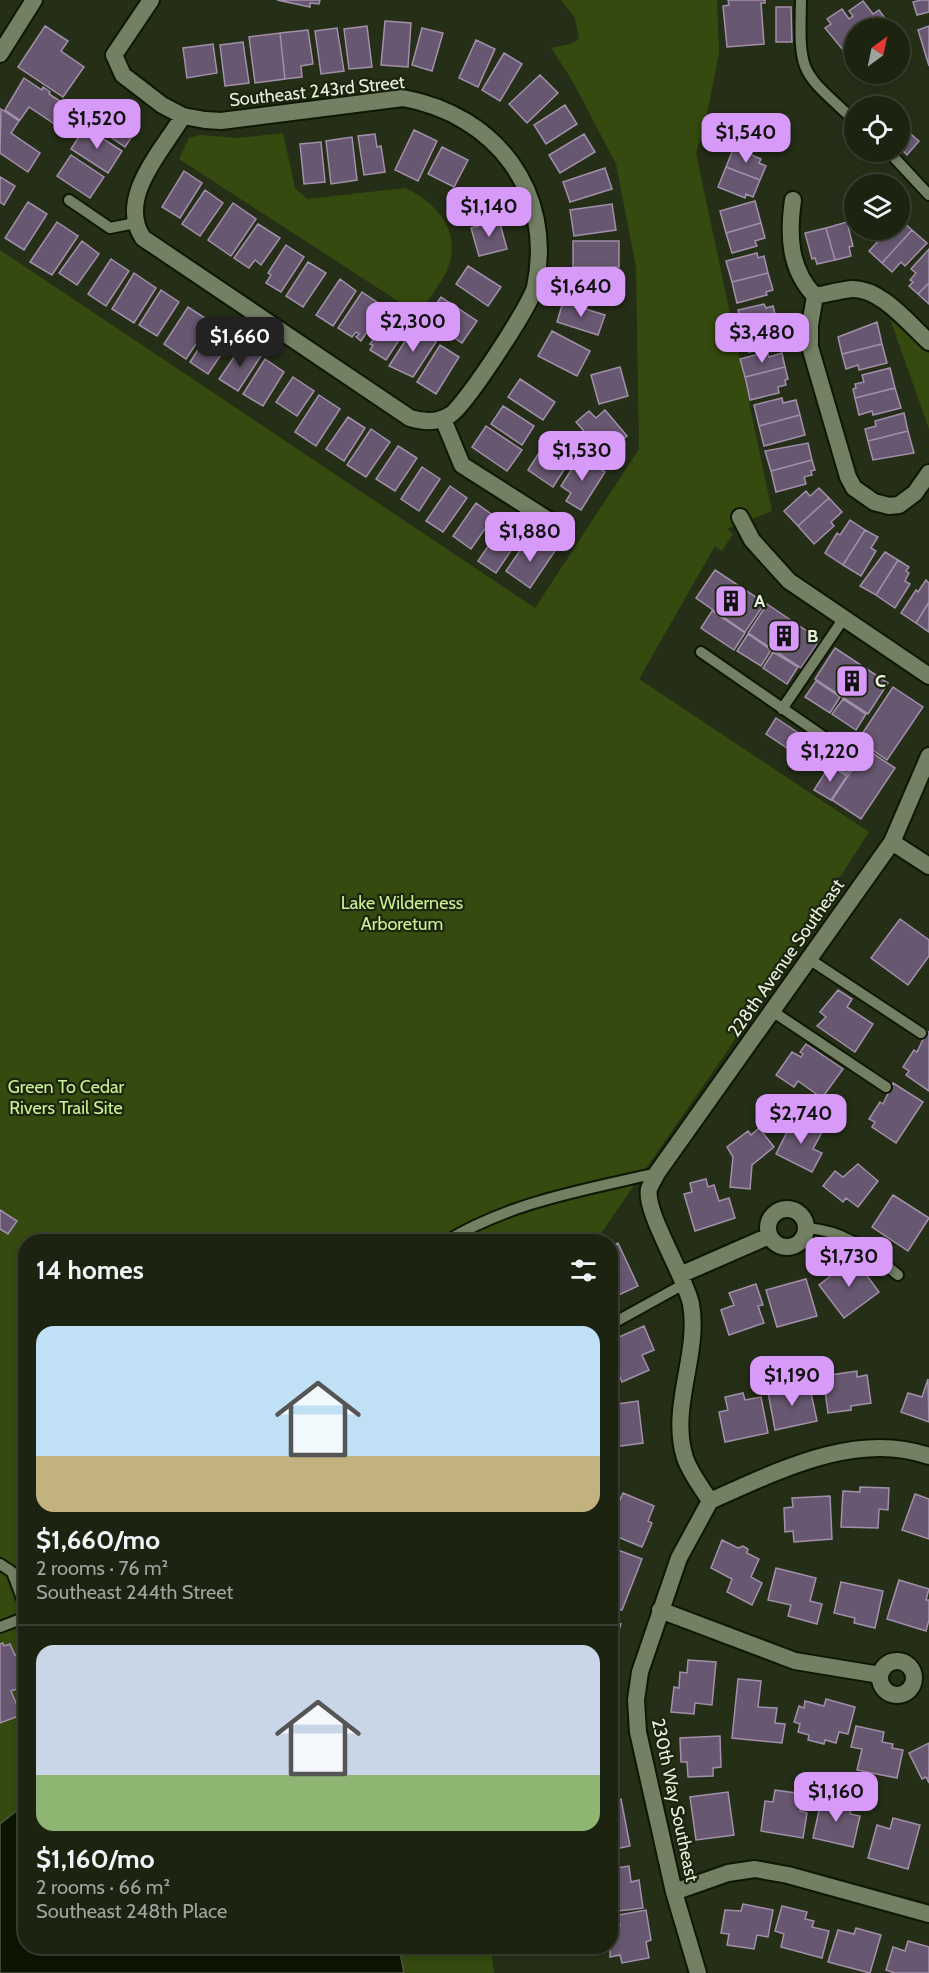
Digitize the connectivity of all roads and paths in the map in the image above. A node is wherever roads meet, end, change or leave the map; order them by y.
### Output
1 (34, 0) edge
2 (150, 0) edge
3 (801, 0) edge
4 (0, 54) edge
5 (844, 111) edge
6 (183, 116) junction
7 (898, 162) edge
8 (929, 195) edge
9 (69, 200) dead end
10 (793, 200) dead end
11 (135, 223) junction
12 (815, 296) junction
13 (929, 342) edge
14 (443, 419) junction
15 (929, 474) edge
16 (740, 517) dead end
17 (564, 530) dead end
18 (844, 618) junction
19 (701, 652) dead end
20 (929, 675) edge
21 (782, 709) junction
22 (837, 746) dead end
23 (929, 756) edge
24 (892, 842) junction
25 (929, 866) edge
26 (809, 959) junction
27 (772, 1011) junction
28 (921, 1033) dead end
29 (886, 1087) dead end
30 (657, 1173) junction
31 (807, 1228) junction
32 (458, 1234) edge
33 (769, 1236) junction
34 (898, 1275) dead end
35 (682, 1279) junction
36 (618, 1320) edge
37 (929, 1456) edge
38 (710, 1501) junction
39 (0, 1564) edge
40 (18, 1588) edge
41 (660, 1610) junction
42 (18, 1620) edge
43 (0, 1627) edge
44 (879, 1675) dead end
45 (674, 1892) junction
46 (929, 1914) edge
47 (698, 1973) edge

1 - 4 street
2 - 6 street, Southeast 243rd Street
3 - 5 lane
6 - 11 street
6 - 14 street, Southeast 243rd Street
7 - 8 lane
9 - 11 lane
10 - 12 street
11 - 14 street
12 - 13 street
12 - 15 street
14 - 17 street
16 - 18 street
18 - 20 street
18 - 21 lane
19 - 21 lane
21 - 22 lane
23 - 24 street, 228th Avenue Southeast
24 - 25 street
24 - 26 street, 228th Avenue Southeast
26 - 27 street, 228th Avenue Southeast
26 - 28 lane
27 - 29 lane
27 - 30 street, 228th Avenue Southeast
30 - 32 lane
30 - 35 street
31 - 33 street
31 - 33 street
31 - 34 lane
33 - 35 street
35 - 36 lane
35 - 38 street
37 - 38 street
38 - 41 street, 230th Way Southeast
39 - 40 lane
41 - 44 street
41 - 45 street, 230th Way Southeast
42 - 43 lane
45 - 46 street
45 - 47 street, 230th Way Southeast

